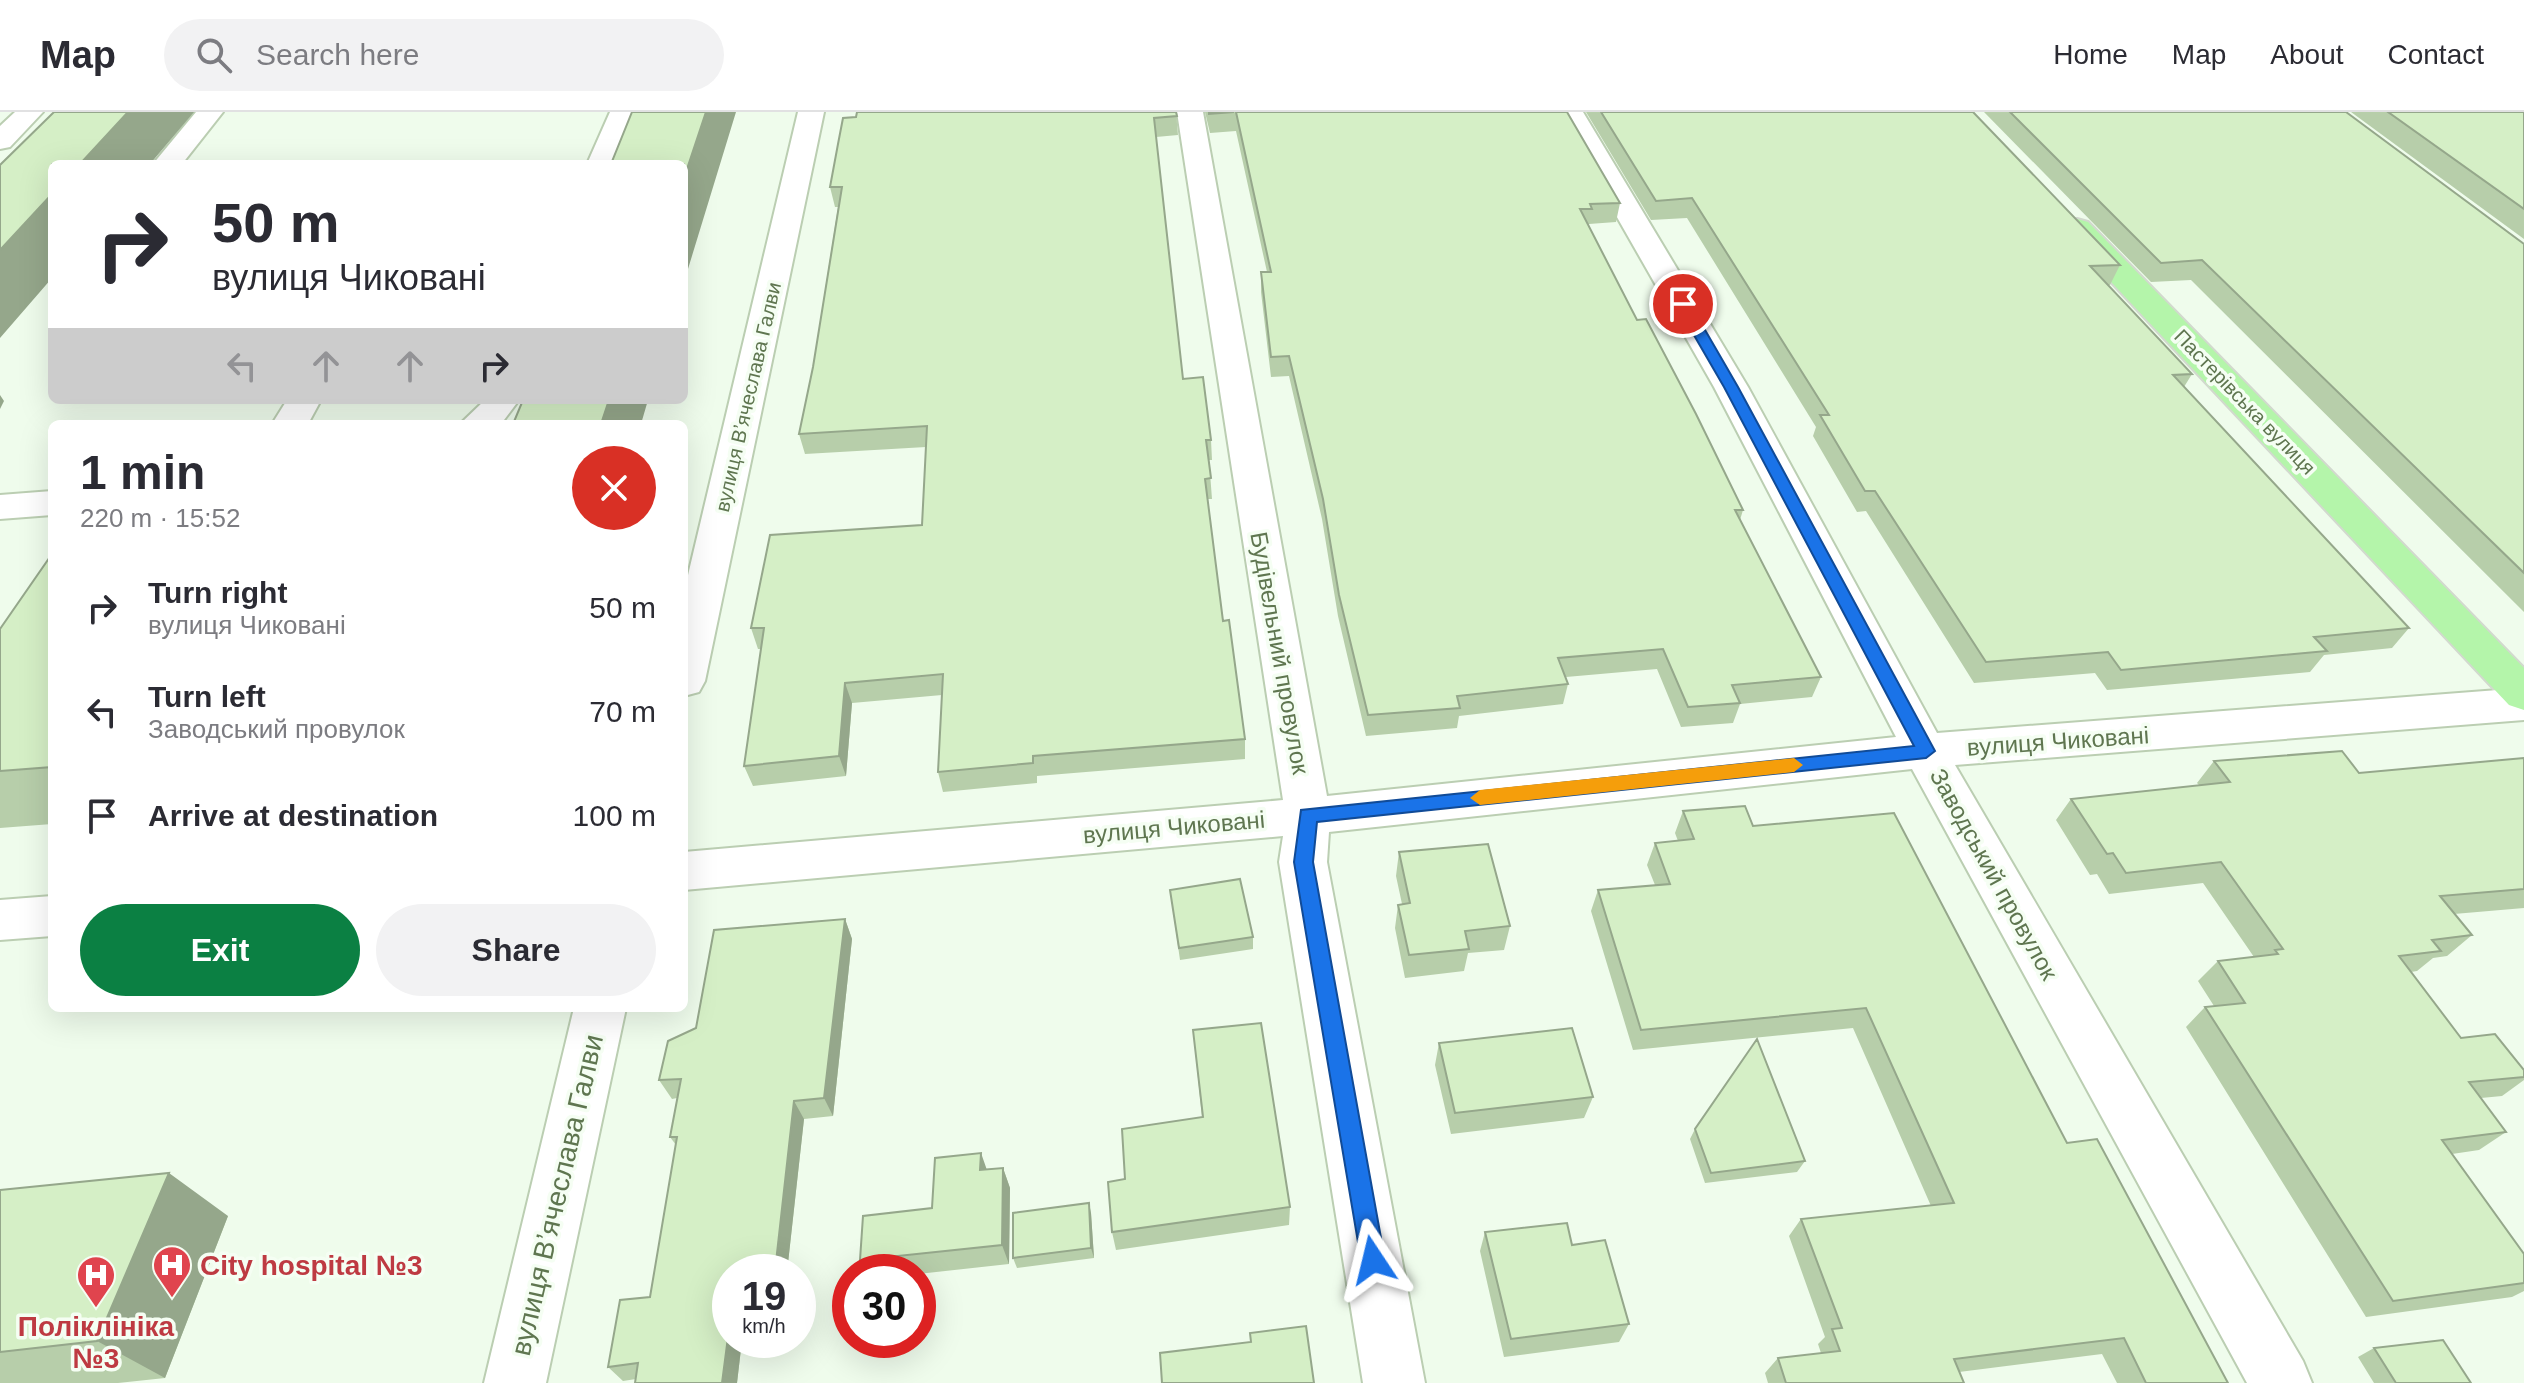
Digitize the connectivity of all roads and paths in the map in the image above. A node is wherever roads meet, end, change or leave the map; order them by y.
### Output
1 (30, 112) edge
2 (210, 112) edge
3 (623, 112) edge
4 (811, 112) edge
5 (1190, 112) edge
6 (1570, 112) edge
7 (0, 141) edge
8 (170, 160) edge
9 (603, 160) edge
10 (2051, 202) edge
11 (500, 404) edge
12 (484, 420) edge
13 (48, 503) edge
14 (0, 507) edge
15 (688, 663) edge
16 (2524, 694) edge
17 (2524, 704) edge
18 (1926, 751) junction
19 (1308, 816) junction
20 (688, 871) edge
21 (48, 916) edge
22 (0, 920) edge
23 (599, 1012) edge
24 (515, 1383) edge
25 (1394, 1383) edge
26 (2281, 1383) edge

1 - 7 street
2 - 8 street
3 - 9 street
4 - 15 street, вулиця Вʼячеслава Галви
5 - 19 street, Будівельний провулок
6 - 18 street, Заводський провулок
10 - 16 main road, Пастерівська вулиця
11 - 12 street
13 - 14 street
17 - 18 street, вулиця Чиковані
18 - 19 street, вулиця Чиковані
18 - 26 street, Заводський провулок
19 - 20 street, вулиця Чиковані
19 - 25 street, Будівельний провулок
21 - 22 street
23 - 24 street, вулиця Вʼячеслава Галви

